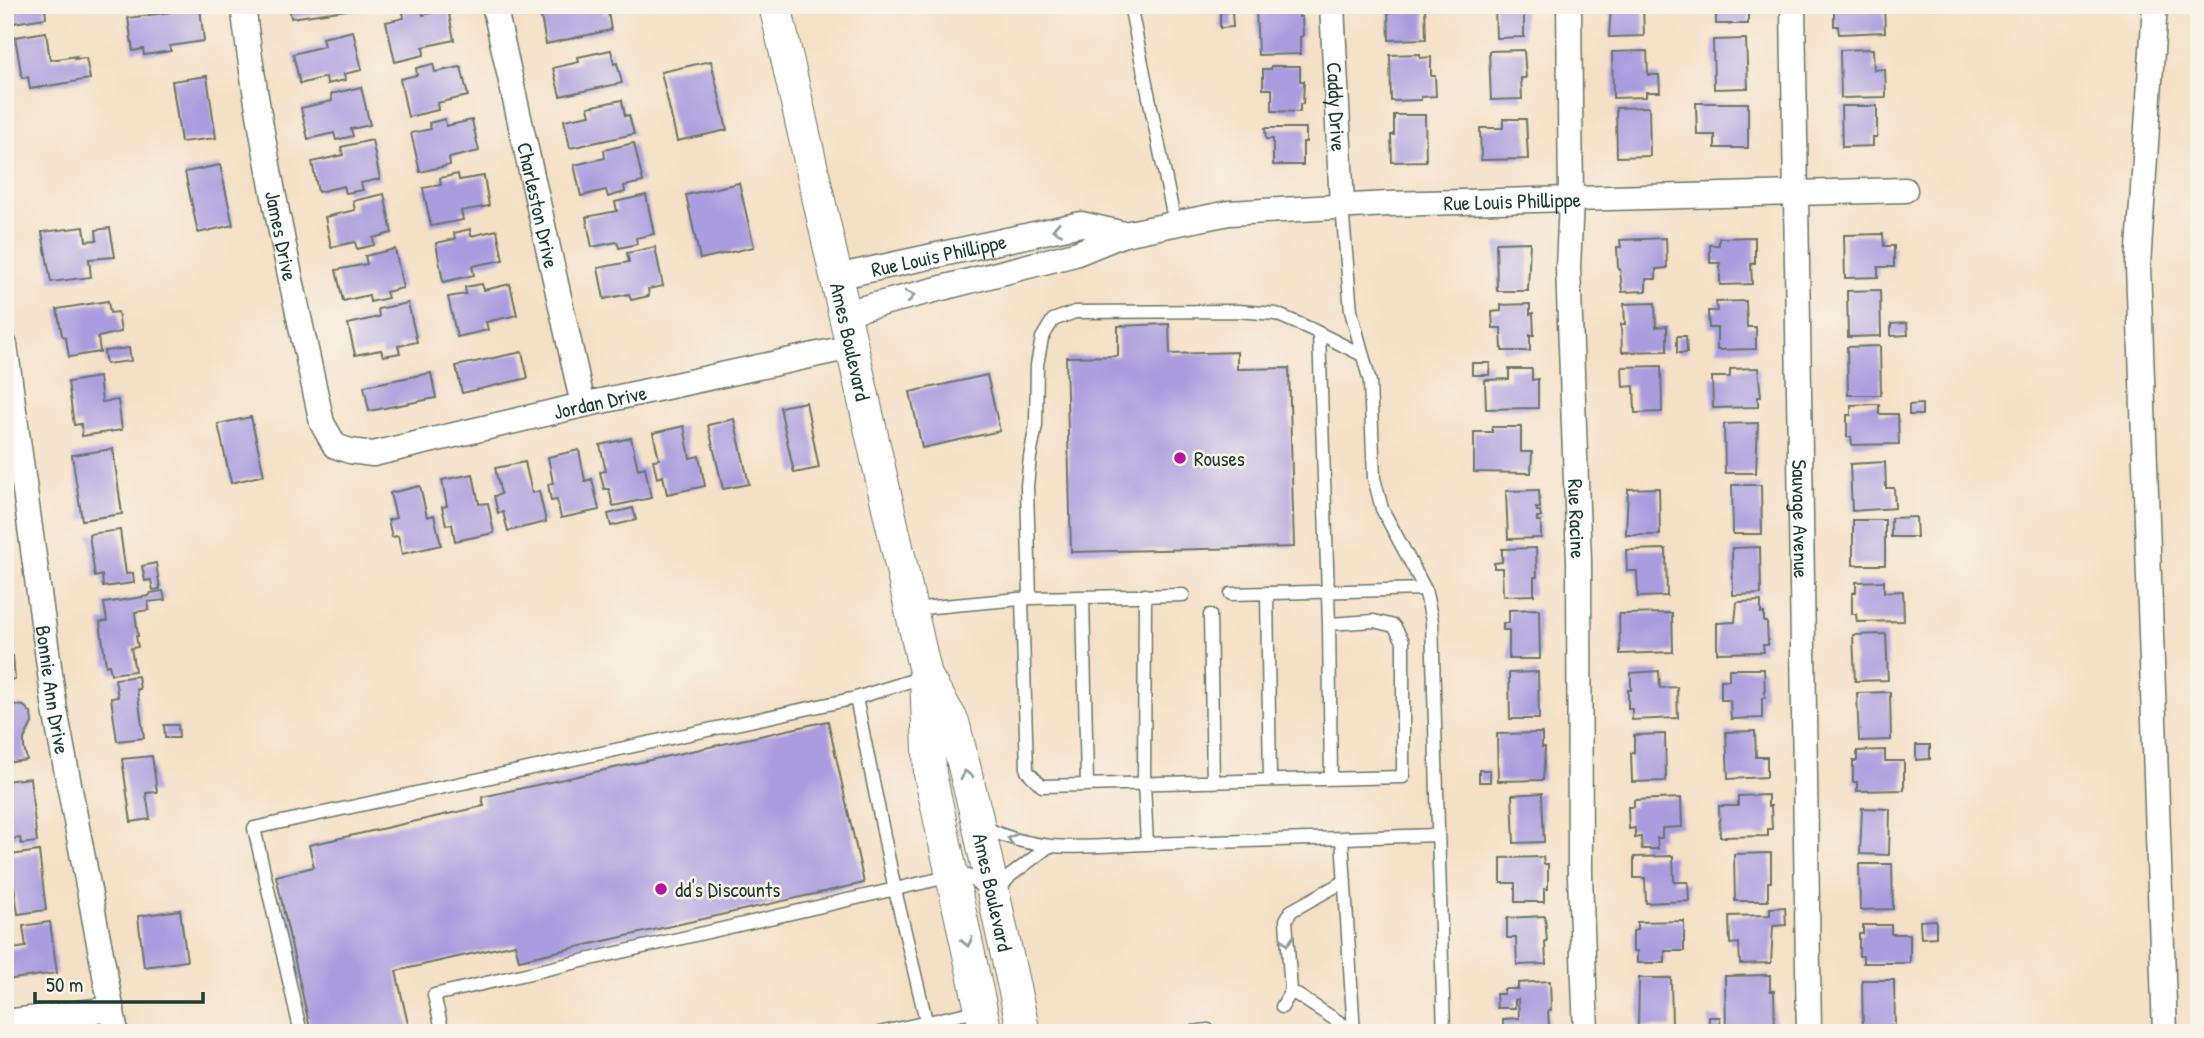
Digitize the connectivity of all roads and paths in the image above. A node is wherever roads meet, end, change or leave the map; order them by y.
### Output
1 (243, 5) edge
2 (494, 5) edge
3 (775, 5) edge
4 (1130, 5) edge
5 (1332, 5) edge
6 (1569, 5) edge
7 (1793, 5) edge
8 (2155, 5) edge
9 (1905, 190) dead end
10 (1796, 193) junction
11 (1571, 200) junction
12 (1342, 206) junction
13 (1175, 224) junction
14 (1124, 234) junction
15 (836, 277) junction
16 (844, 313) junction
17 (1319, 333) junction
18 (5, 345) edge
19 (851, 347) junction
20 (1362, 355) junction
21 (583, 405) junction
22 (350, 451) joint
23 (1424, 589) junction
24 (1327, 592) junction
25 (1267, 593) junction
26 (1182, 594) dead end
27 (1231, 594) dead end
28 (1145, 595) junction
29 (1083, 597) junction
30 (1026, 598) junction
31 (911, 609) junction
32 (1210, 615) dead end
33 (1329, 624) junction
34 (926, 676) junction
35 (856, 698) junction
36 (1331, 778) junction
37 (1270, 780) junction
38 (1213, 782) junction
39 (1144, 783) junction
40 (1087, 785) junction
41 (978, 824) junction
42 (1438, 835) junction
43 (1342, 838) junction
44 (1147, 844) junction
45 (1048, 847) junction
46 (952, 876) junction
47 (1345, 881) junction
48 (895, 890) junction
49 (994, 896) junction
50 (1291, 991) junction
51 (1282, 1007) dead end
52 (114, 1021) edge
53 (984, 1021) edge
54 (5, 1022) edge
55 (928, 1028) edge
56 (1353, 1032) edge
57 (301, 1033) edge
58 (443, 1033) edge
59 (878, 1033) edge
60 (1024, 1033) edge
61 (1186, 1033) edge
62 (1210, 1033) edge
63 (1444, 1033) edge
64 (1586, 1033) edge
65 (1809, 1033) edge
66 (2165, 1033) edge

1 - 22 street, James Drive
2 - 21 street, Charleston Drive
3 - 15 street, Ames Boulevard
4 - 13 lane
5 - 12 street, Caddy Drive
6 - 11 street, Rue Racine
7 - 10 street, Sauvage Avenue
8 - 66 street
9 - 10 street, Rue Louis Phillippe
10 - 11 street, Rue Louis Phillippe
10 - 65 street, Sauvage Avenue
11 - 12 street, Rue Louis Phillippe
11 - 64 street, Rue Racine
12 - 13 street, Rue Louis Phillippe
12 - 20 lane
13 - 14 street, Rue Louis Phillippe
14 -> 15 street, Rue Louis Phillippe
16 -> 14 street, Rue Louis Phillippe
15 - 16 street, Ames Boulevard
16 - 19 street, Ames Boulevard
17 - 20 lane
17 - 24 lane
17 - 30 lane
18 - 52 street, Bonnie Ann Drive
19 - 21 street, Jordan Drive
19 - 31 street, Ames Boulevard
20 - 23 lane
21 - 22 street, Jordan Drive
23 - 24 lane
23 - 42 lane
24 - 25 lane
24 - 33 lane
25 - 27 lane
25 - 37 lane
26 - 28 lane
28 - 29 lane
28 - 39 lane
29 - 30 lane
29 - 40 lane
30 - 31 lane
30 - 40 lane
31 - 34 street, Ames Boulevard
32 - 38 lane
33 - 36 lane
33 - 36 lane
34 - 35 lane
41 -> 34 street, Ames Boulevard
34 - 46 street, Ames Boulevard
35 - 48 lane
35 - 57 lane
36 - 37 lane
37 - 38 lane
38 - 39 lane
39 - 40 lane
39 - 44 lane
45 -> 41 lane
41 - 49 street, Ames Boulevard
42 - 43 lane
42 - 63 lane
43 - 44 lane
43 - 47 lane
44 - 45 lane
45 - 49 lane
46 - 48 lane
46 - 49 lane
46 -> 53 street, Ames Boulevard
47 -> 50 lane
47 - 56 lane
48 - 55 lane
48 - 58 lane
49 - 60 street, Ames Boulevard
50 - 51 lane
50 - 56 lane
52 - 54 street
53 - 55 lane
55 - 59 lane
61 - 62 lane

